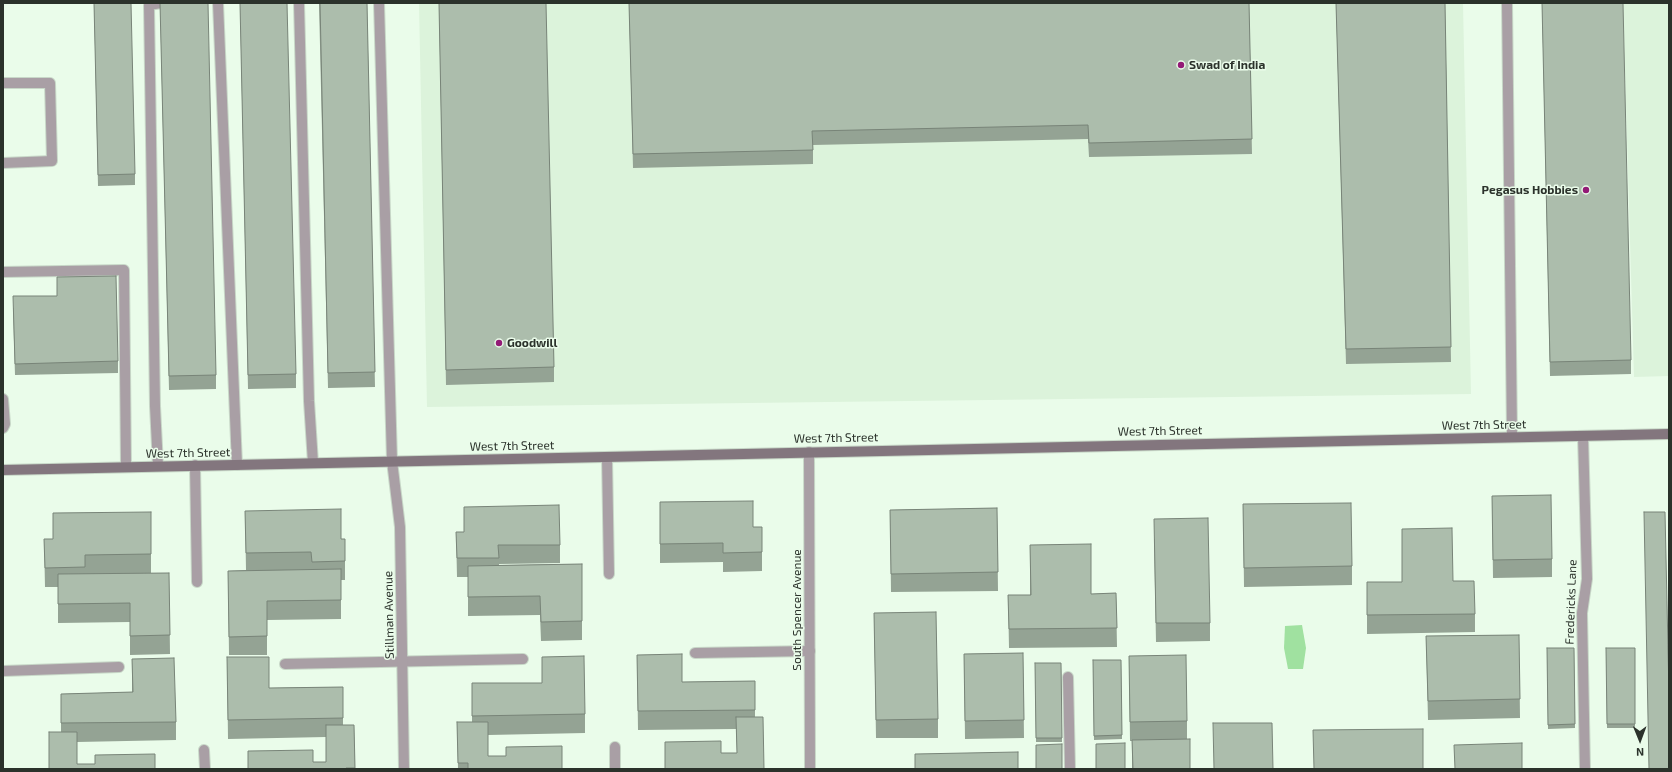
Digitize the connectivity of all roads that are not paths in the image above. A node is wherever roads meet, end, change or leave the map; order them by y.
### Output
1 (161, 3) edge
2 (218, 3) edge
3 (299, 3) edge
4 (379, 3) edge
5 (1507, 3) edge
6 (3, 83) edge
7 (3, 162) edge
8 (3, 272) edge
9 (3, 399) edge
10 (3, 428) edge
11 (1669, 434) edge
12 (1583, 436) junction
13 (1512, 437) junction
14 (809, 452) junction
15 (607, 456) junction
16 (392, 461) junction
17 (313, 463) junction
18 (237, 465) junction
19 (158, 466) junction
20 (195, 466) junction
21 (126, 467) junction
22 (3, 470) edge
23 (609, 574) dead end
24 (197, 582) dead end
25 (810, 651) junction
26 (695, 654) dead end
27 (523, 659) dead end
28 (403, 661) junction
29 (285, 664) dead end
30 (119, 667) dead end
31 (3, 671) edge
32 (1068, 677) dead end
33 (615, 747) dead end
34 (204, 750) dead end
35 (205, 769) edge
36 (404, 769) edge
37 (615, 769) edge
38 (810, 769) edge
39 (1070, 769) edge
40 (1585, 769) edge

1 - 19 street
2 - 18 street
3 - 17 street
4 - 16 street, Stillman Avenue
5 - 13 street
6 - 7 street
8 - 21 street
9 - 10 street
11 - 12 main road, West 7th Street
12 - 13 main road, West 7th Street
12 - 40 street, Fredericks Lane
13 - 14 main road, West 7th Street
14 - 15 main road, West 7th Street
14 - 25 street, South Spencer Avenue
15 - 16 main road, West 7th Street
15 - 23 street
16 - 17 main road, West 7th Street
16 - 28 street, Stillman Avenue
17 - 18 main road, West 7th Street
18 - 20 main road, West 7th Street
19 - 20 main road, West 7th Street
19 - 21 main road, West 7th Street
20 - 24 street
21 - 22 main road, West 7th Street
25 - 26 street
25 - 38 street, South Spencer Avenue
27 - 28 street
28 - 29 street
28 - 36 street, Stillman Avenue
30 - 31 street
32 - 39 street
33 - 37 street
34 - 35 street

